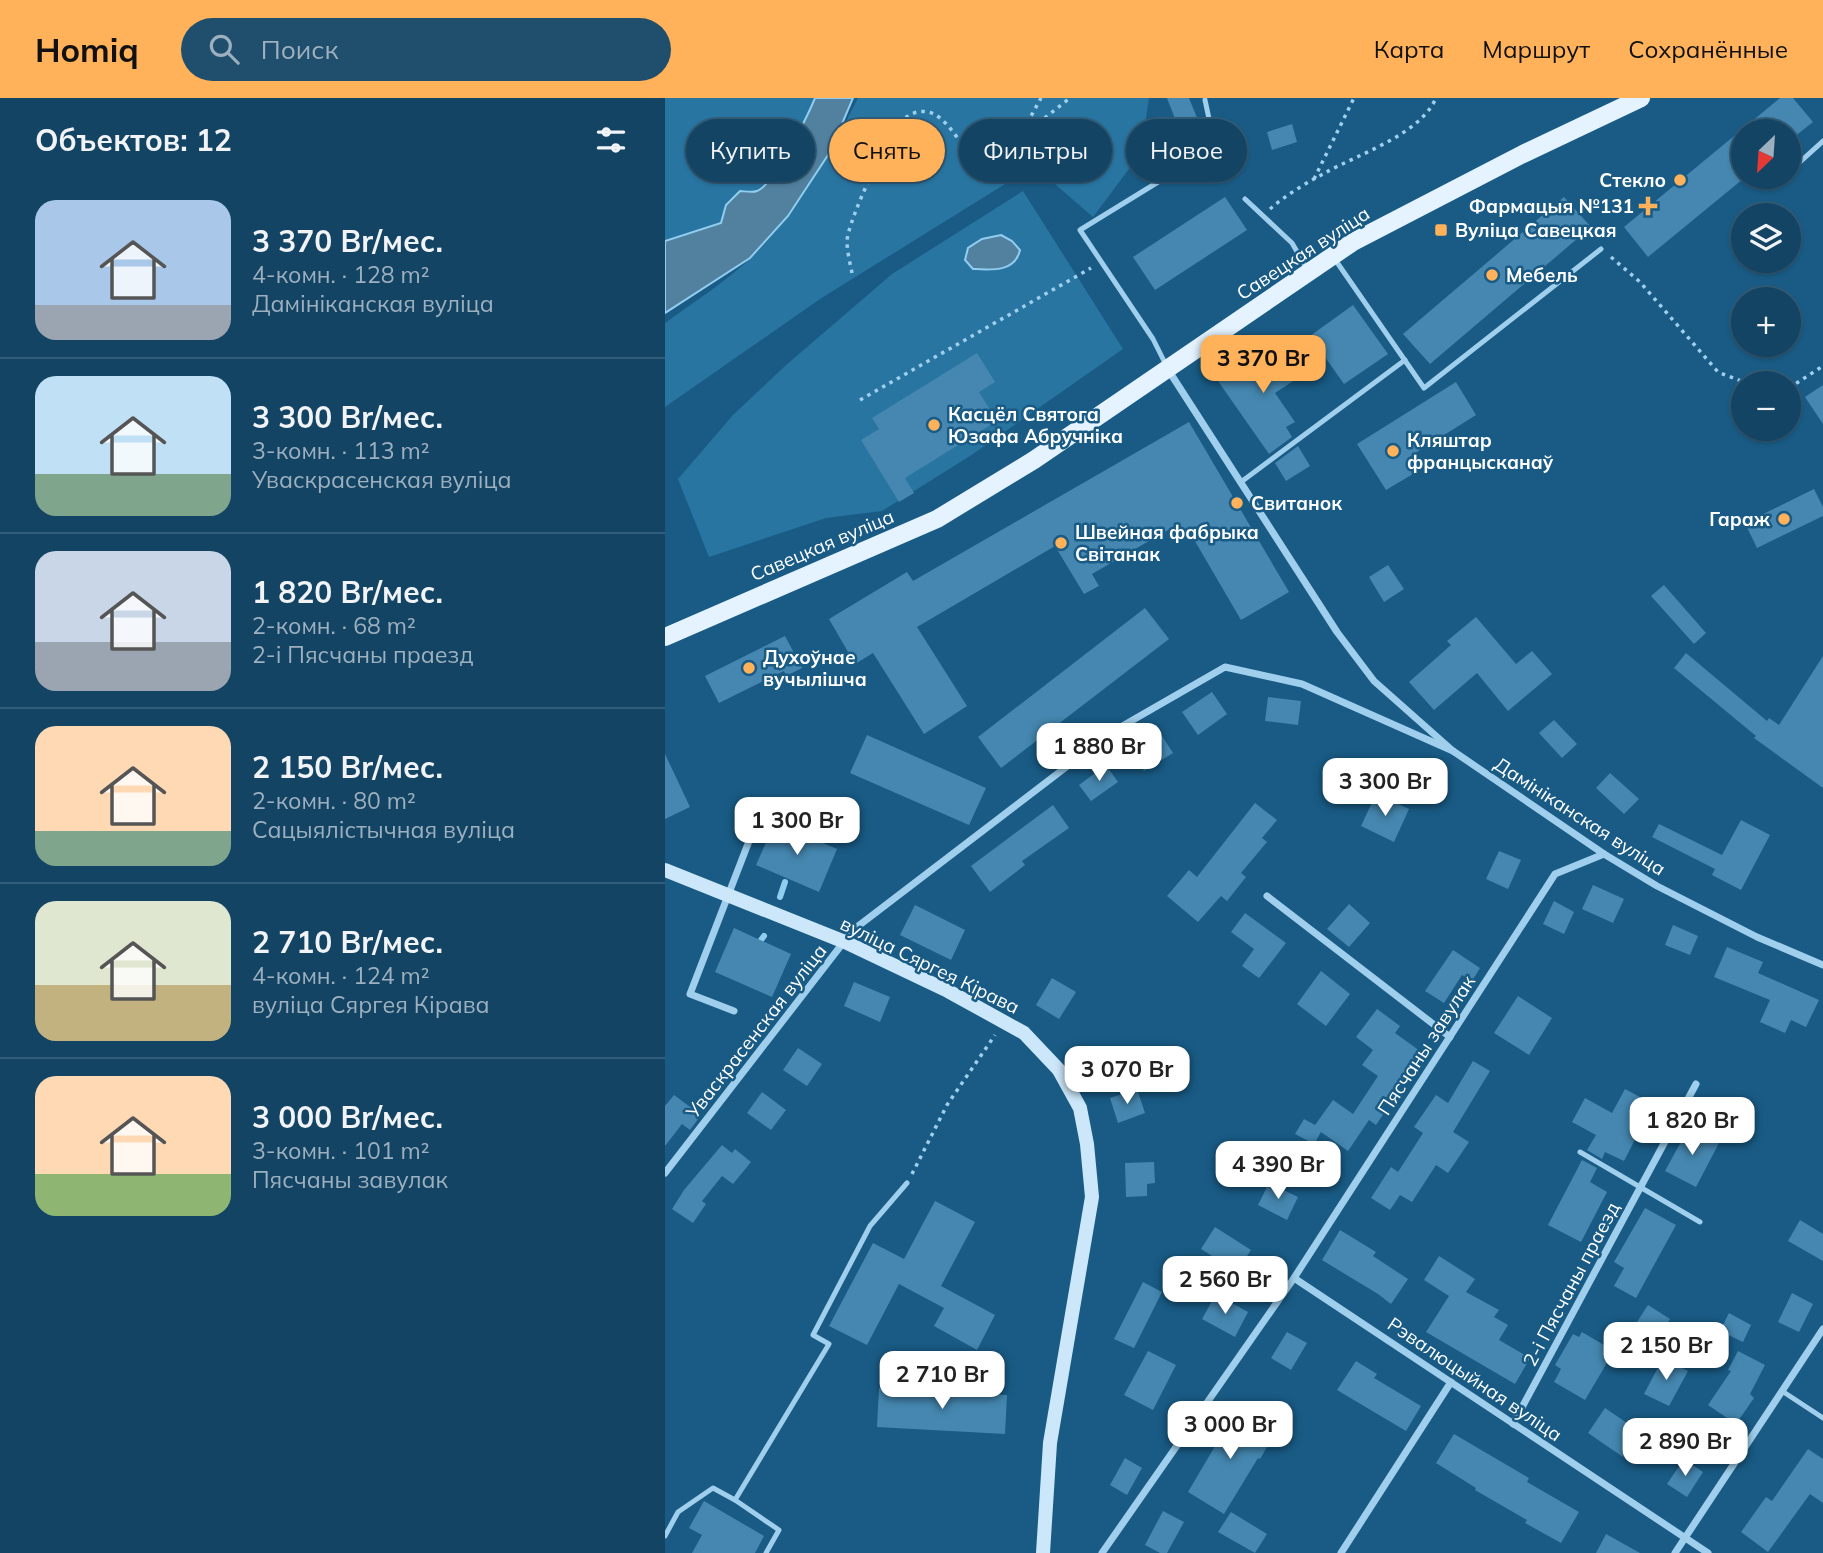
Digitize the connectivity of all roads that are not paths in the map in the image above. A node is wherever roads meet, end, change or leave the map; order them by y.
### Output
1 (1641, 98) edge
2 (1205, 100) dead end
3 (1209, 119) edge
4 (1823, 141) edge
5 (1801, 161) edge
6 (1158, 182) edge
7 (1245, 199) dead end
8 (1601, 249) road end
9 (1332, 256) junction
10 (1308, 272) junction
11 (1405, 360) junction
12 (1167, 368) junction
13 (1241, 482) junction
14 (665, 637) edge
15 (1453, 751) junction
16 (821, 824) dead end
17 (1604, 854) junction
18 (665, 870) edge
19 (728, 896) junction
20 (1267, 896) dead end
21 (845, 942) junction
22 (1823, 965) edge
23 (734, 1011) dead end
24 (1451, 1037) junction
25 (1696, 1084) dead end
26 (1580, 1152) dead end
27 (665, 1173) edge
28 (907, 1183) road end
29 (1641, 1188) junction
30 (1700, 1222) dead end
31 (1294, 1278) junction
32 (1823, 1329) edge
33 (1451, 1382) junction
34 (1782, 1391) junction
35 (1823, 1418) edge
36 (1513, 1424) junction
37 (735, 1500) junction
38 (665, 1536) edge
39 (1685, 1537) junction
40 (766, 1553) edge
41 (1043, 1553) edge
42 (1102, 1553) edge
43 (1341, 1553) edge
44 (1675, 1553) edge
45 (1708, 1553) edge

1 - 9 main road, Савецкая вуліца
2 - 3 lane
4 - 5 lane
6 - 12 lane
7 - 10 lane
8 - 11 lane
9 - 10 main road, Савецкая вуліца
9 - 11 lane
10 - 12 main road, Савецкая вуліца
11 - 13 lane
12 - 13 street, Дамініканская вуліца
12 - 14 main road, Савецкая вуліца
13 - 15 street, Дамініканская вуліца
15 - 17 street, Дамініканская вуліца
15 - 21 street, Уваскрасенская вуліца
16 - 19 street
17 - 22 street, Дамініканская вуліца
17 - 24 street, Пясчаны завулак
18 - 19 street, вуліца Сяргея Кірава
19 - 21 street, вуліца Сяргея Кірава
19 - 23 street
20 - 24 street
21 - 27 street, Уваскрасенская вуліца
21 - 41 street, вуліца Сяргея Кірава
24 - 31 street, Пясчаны завулак
25 - 29 street, 2-і Пясчаны праезд
26 - 29 lane
28 - 37 lane
29 - 30 lane
29 - 36 street, 2-і Пясчаны праезд
31 - 33 street, Рэвалюцыйная вуліца
31 - 42 street, Пясчаны завулак
32 - 34 street
33 - 36 street, Рэвалюцыйная вуліца
33 - 43 street
34 - 35 lane
34 - 39 street
36 - 39 street, Рэвалюцыйная вуліца
37 - 38 lane
37 - 40 lane
39 - 44 street
39 - 45 street, Рэвалюцыйная вуліца

